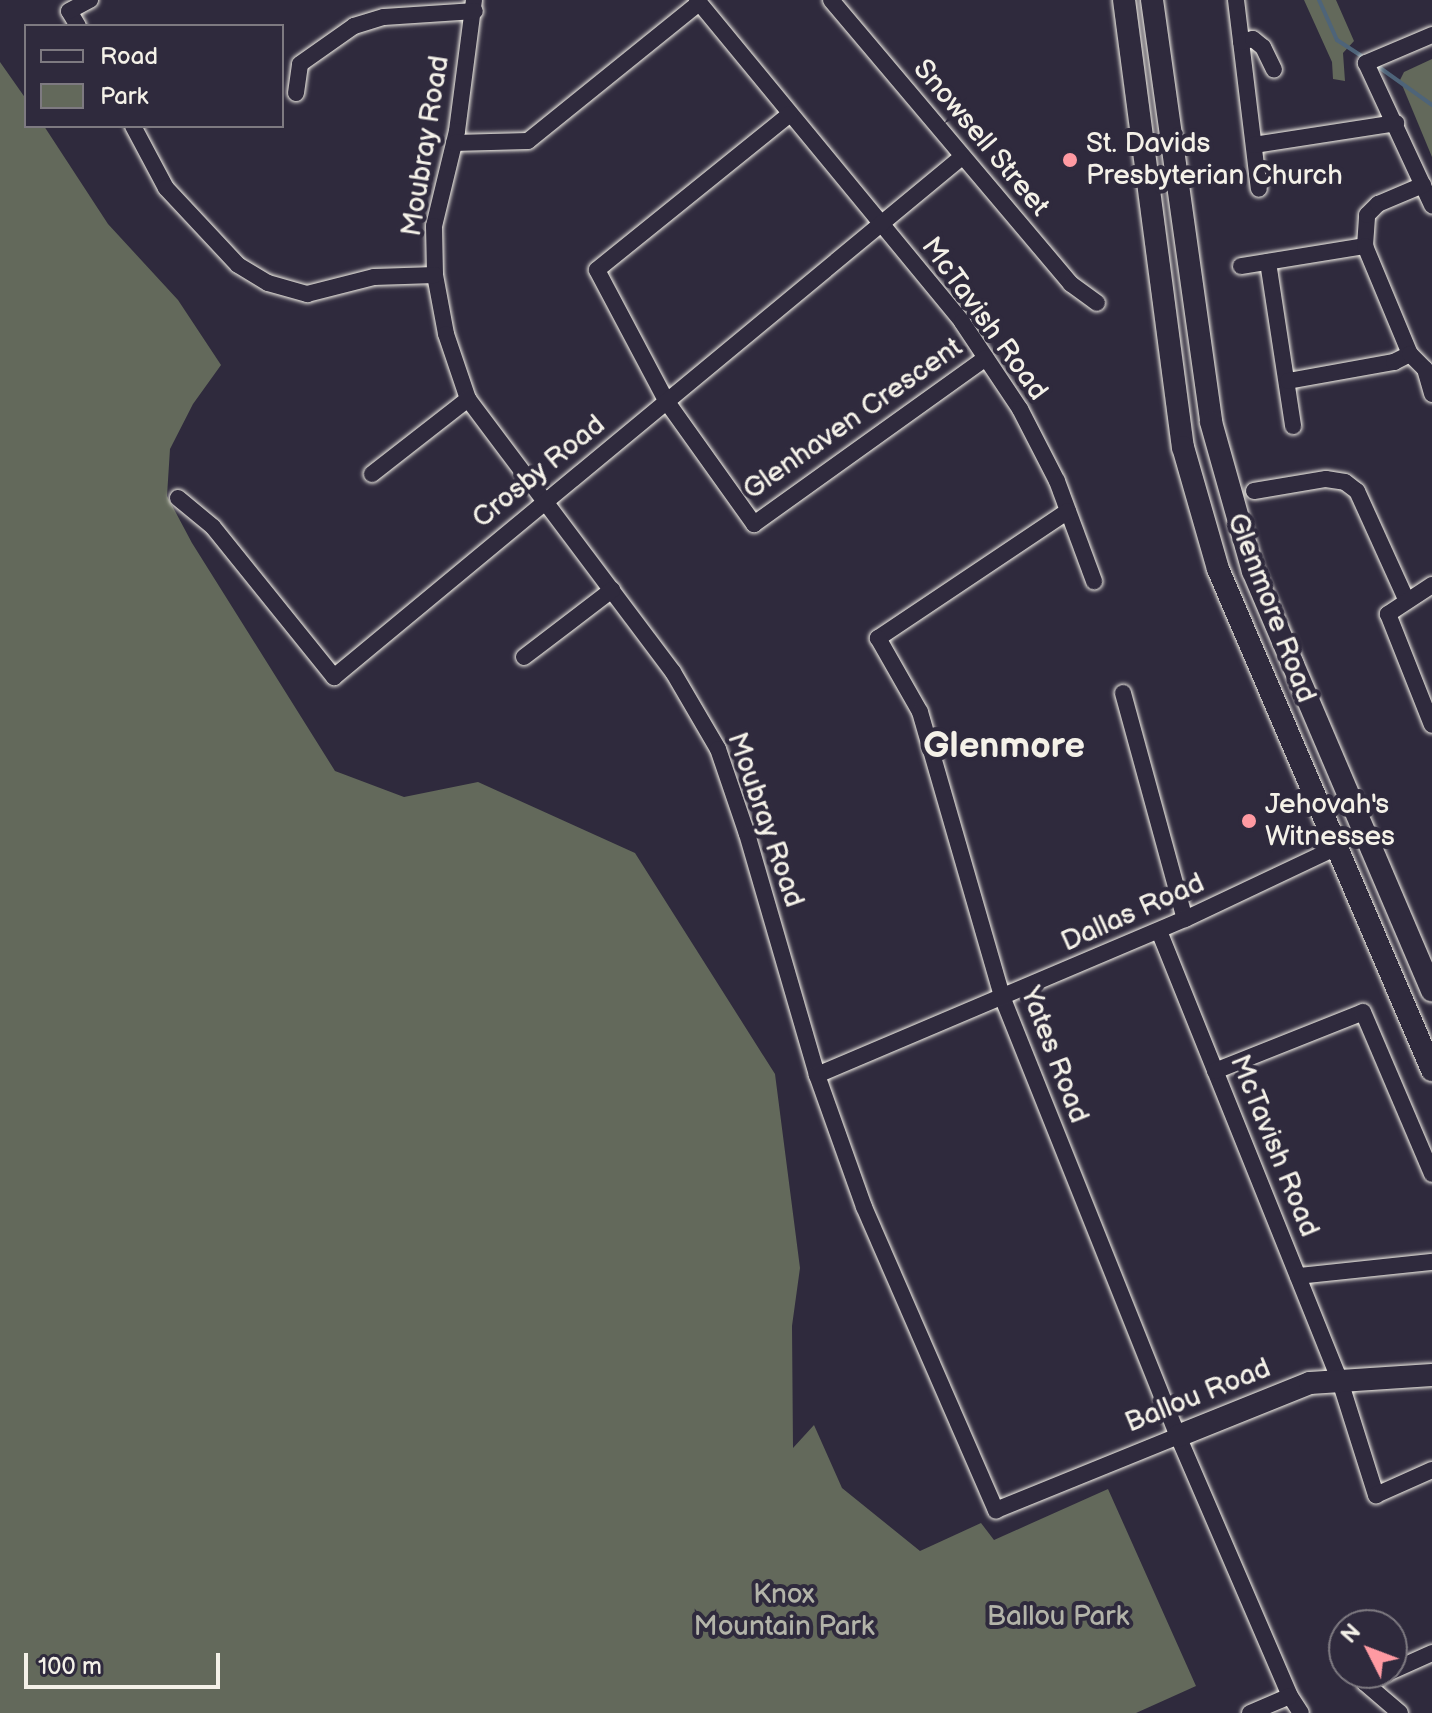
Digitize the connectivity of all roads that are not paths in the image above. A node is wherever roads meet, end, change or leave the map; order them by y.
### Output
1 (90, 0) edge
2 (831, 0) edge
3 (1124, 0) edge
4 (1152, 0) edge
5 (1236, 0) edge
6 (698, 1) edge
7 (474, 6) edge
8 (77, 24) edge
9 (1432, 35) edge
10 (1241, 42) junction
11 (1274, 70) dead end
12 (296, 93) dead end
13 (790, 114) junction
14 (1396, 123) junction
15 (134, 128) edge
16 (454, 143) junction
17 (1254, 145) junction
18 (962, 157) junction
19 (1423, 185) junction
20 (1259, 189) dead end
21 (1432, 205) edge
22 (881, 223) junction
23 (1365, 246) junction
24 (1268, 262) junction
25 (1241, 266) dead end
26 (435, 275) junction
27 (1097, 303) dead end
28 (1410, 354) junction
29 (986, 358) junction
30 (1288, 381) junction
31 (1432, 394) edge
32 (468, 399) junction
33 (667, 402) junction
34 (1293, 426) dead end
35 (372, 474) dead end
36 (1254, 491) dead end
37 (178, 498) dead end
38 (545, 501) junction
39 (1068, 511) junction
40 (1094, 581) dead end
41 (1432, 585) edge
42 (612, 590) junction
43 (1406, 599) junction
44 (524, 657) dead end
45 (1123, 693) dead end
46 (1432, 725) edge
47 (1335, 848) junction
48 (1185, 919) junction
49 (1159, 931) junction
50 (1432, 990) edge
51 (1003, 999) junction
52 (1432, 1070) edge
53 (1215, 1071) junction
54 (817, 1075) junction
55 (1432, 1174) edge
56 (1432, 1262) edge
57 (1298, 1276) junction
58 (1432, 1375) edge
59 (1340, 1381) junction
60 (1178, 1436) junction
61 (1432, 1470) edge
62 (996, 1510) joint
63 (1432, 1653) edge
64 (1408, 1664) edge
65 (1372, 1689) edge
66 (1290, 1696) junction
67 (1250, 1713) edge
68 (1301, 1713) edge
69 (1400, 1713) edge

1 - 8 street
2 - 18 street, Snowsell Street
3 - 47 main road, Glenmore Road
4 - 50 main road, Glenmore Road
5 - 10 street
6 - 13 street, McTavish Road
6 - 16 street
7 - 12 street
7 - 16 street, Moubray Road
9 - 14 street
10 - 11 street
10 - 17 street
13 - 22 street, McTavish Road
13 - 33 street
14 - 17 street
14 - 19 street
15 - 26 street
16 - 26 street, Moubray Road
17 - 20 street
18 - 22 street, Crosby Road
18 - 27 street, Snowsell Street
19 - 21 street
19 - 23 street
22 - 29 street, McTavish Road
22 - 33 street, Crosby Road
23 - 24 street
23 - 28 street
24 - 25 street
24 - 30 street
26 - 32 street, Moubray Road
28 - 30 street
28 - 31 street
29 - 33 street, Glenhaven Crescent
29 - 39 street, McTavish Road
30 - 34 street
32 - 35 street
32 - 38 street, Moubray Road
33 - 38 street, Crosby Road
36 - 43 street
37 - 38 street, Crosby Road
38 - 42 street, Moubray Road
39 - 40 street, McTavish Road
39 - 51 street, Yates Road
41 - 43 street
42 - 44 street
42 - 54 street, Moubray Road
43 - 46 street
45 - 48 street
47 - 48 street, Dallas Road
47 - 52 main road, Glenmore Road
48 - 49 street, Dallas Road
49 - 51 street, Dallas Road
49 - 53 street, McTavish Road
51 - 54 street, Dallas Road
51 - 60 street, Yates Road
53 - 55 street
53 - 57 street, McTavish Road
54 - 62 street, Moubray Road
56 - 57 street
57 - 59 street, McTavish Road
58 - 59 main road, Ballou Road
59 - 60 main road, Ballou Road
59 - 61 street, McTavish Road
60 - 62 street, Ballou Road
60 - 66 street, Yates Road
63 - 64 street
65 - 69 street
66 - 67 street
66 - 68 street, Yates Road

